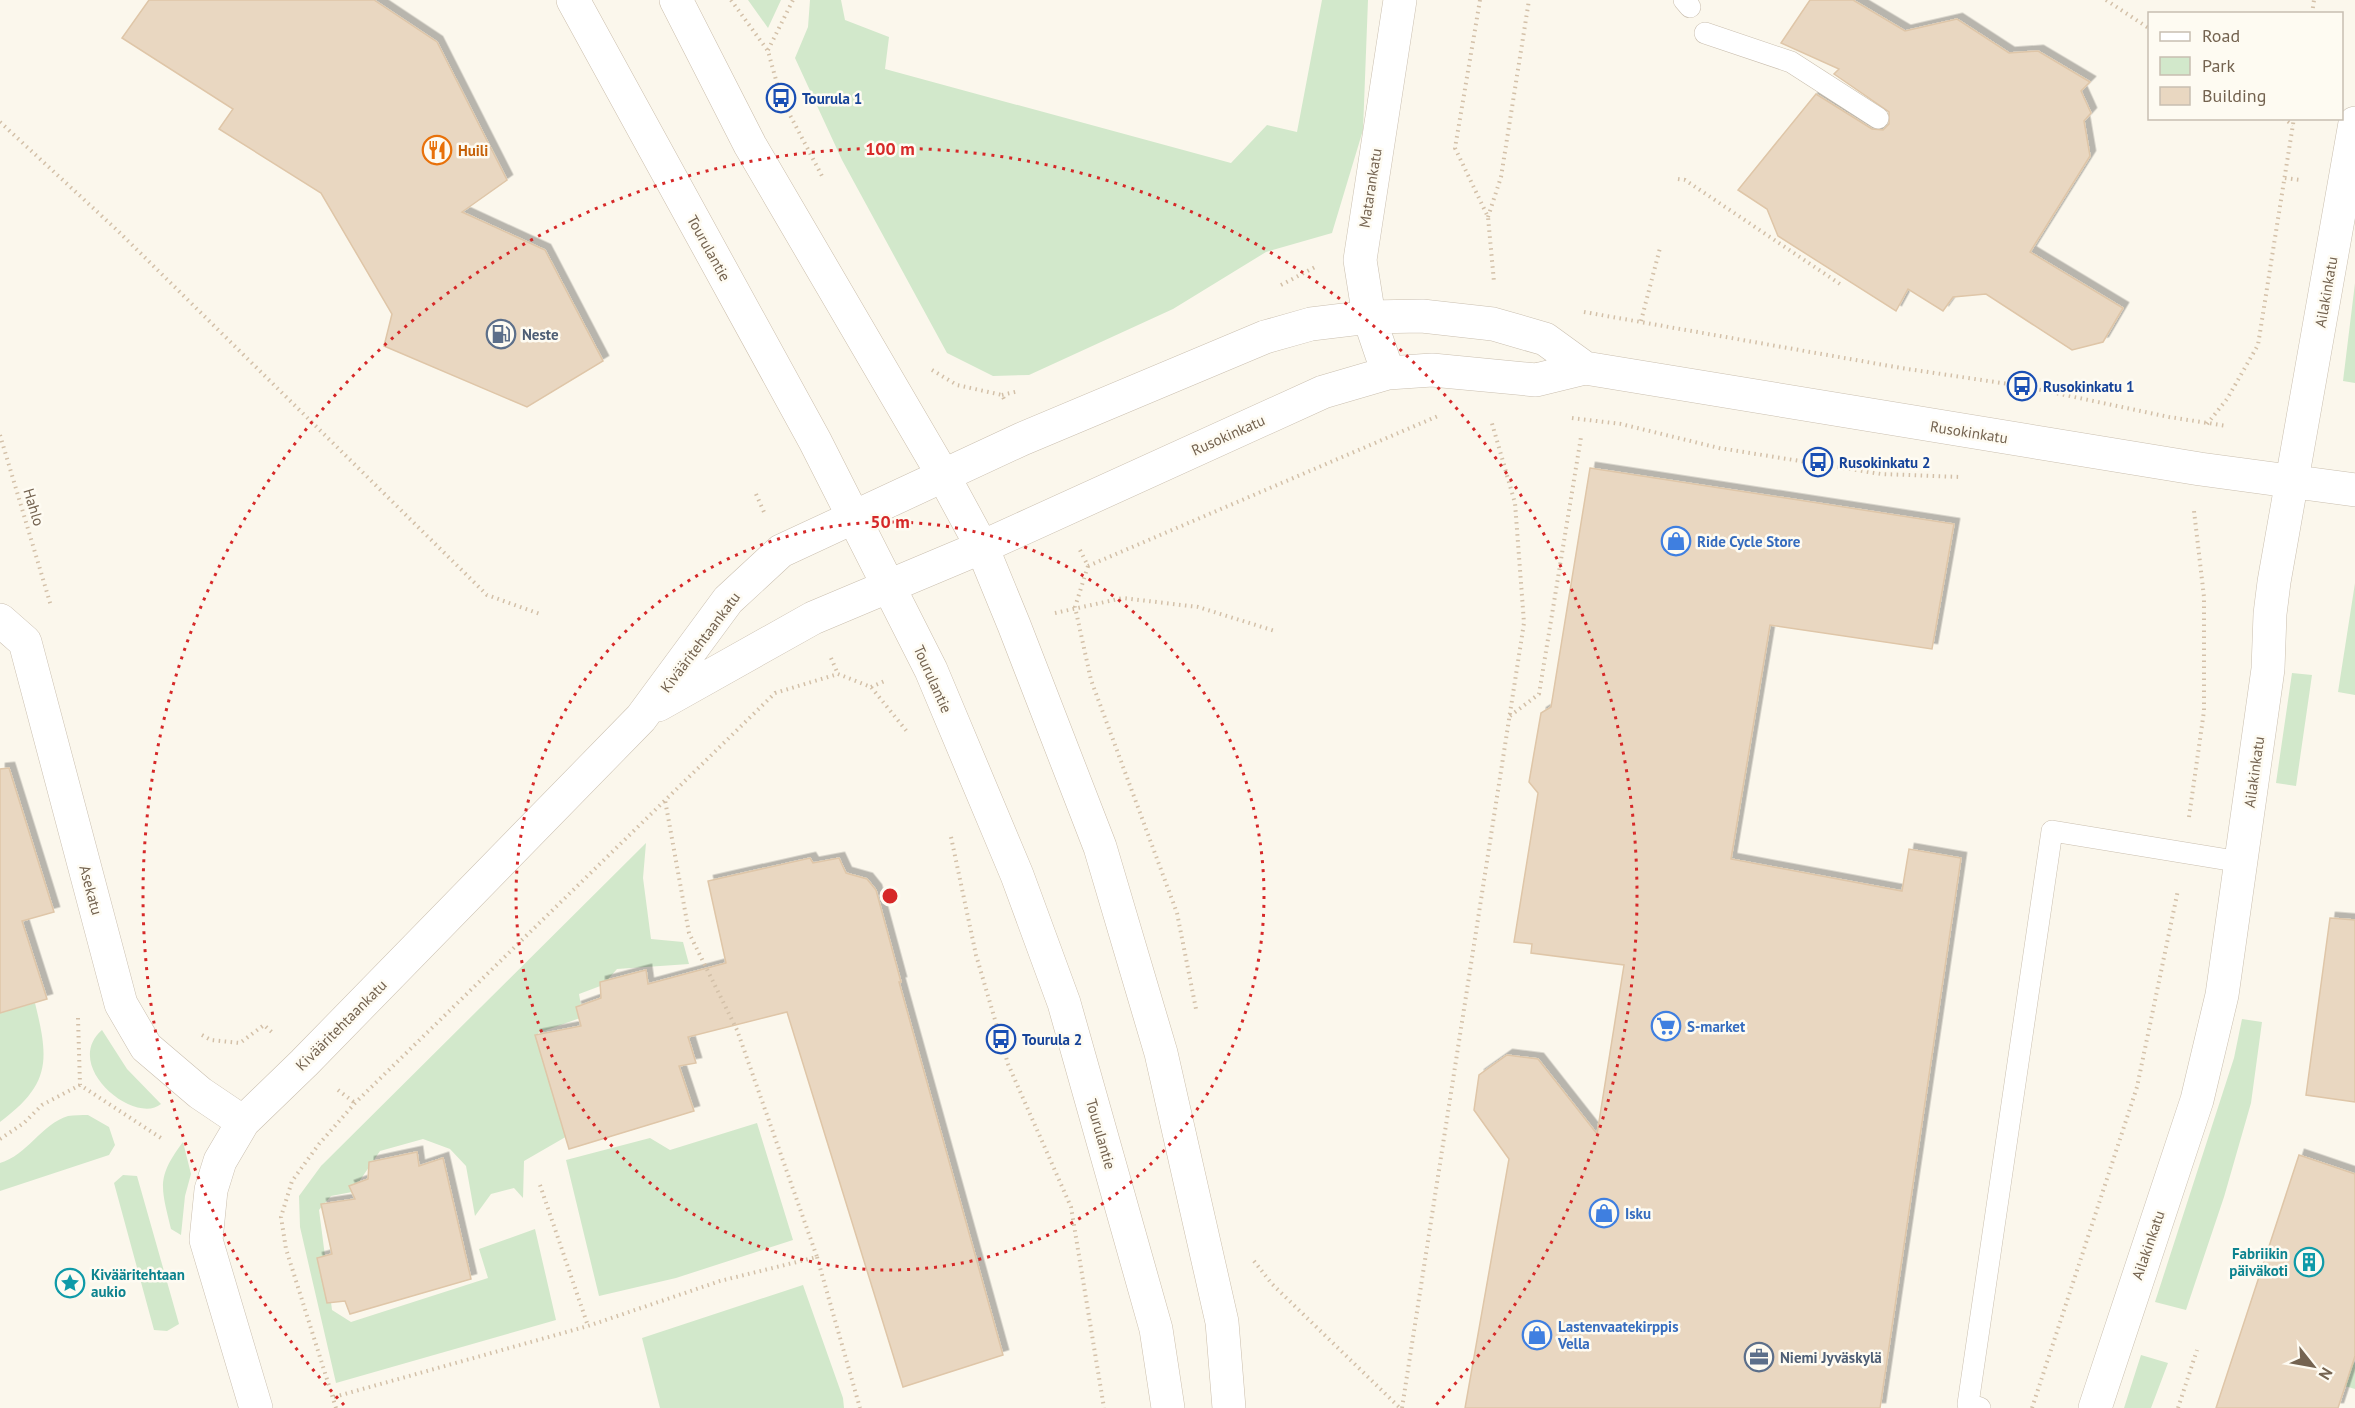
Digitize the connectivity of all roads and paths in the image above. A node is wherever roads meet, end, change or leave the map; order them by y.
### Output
1 (573, 0) edge
2 (676, 0) edge
3 (794, 0) edge
4 (1400, 0) edge
5 (1480, 0) edge
6 (1529, 0) edge
7 (2106, 0) edge
8 (2148, 27) edge
9 (1705, 33) dead end
10 (768, 51) dead end
11 (1878, 118) dead end
12 (2286, 120) edge
13 (2294, 120) edge
14 (0, 122) edge
15 (2355, 123) edge
16 (2293, 126) junction
17 (1678, 179) dead end
18 (1488, 218) junction
19 (1660, 248) dead end
20 (1840, 284) dead end
21 (1576, 310) dead end
22 (1369, 317) junction
23 (1641, 321) junction
24 (1493, 324) junction
25 (1585, 368) junction
26 (1388, 373) junction
27 (1484, 374) junction
28 (1445, 413) dead end
29 (1567, 417) dead end
30 (0, 435) edge
31 (1581, 437) dead end
32 (943, 475) junction
33 (1965, 477) dead end
34 (2291, 480) junction
35 (2355, 490) edge
36 (2184, 508) dead end
37 (855, 516) junction
38 (982, 547) junction
39 (1088, 566) dead end
40 (891, 587) junction
41 (52, 609) dead end
42 (540, 614) dead end
43 (0, 620) edge
44 (1014, 625) junction
45 (1275, 631) dead end
46 (927, 661) junction
47 (871, 687) junction
48 (649, 710) junction
49 (1510, 716) junction
50 (914, 740) dead end
51 (665, 799) junction
52 (951, 836) dead end
53 (2184, 852) junction
54 (2241, 862) junction
55 (194, 1030) dead end
56 (304, 1063) junction
57 (80, 1085) dead end
58 (355, 1103) junction
59 (243, 1122) junction
60 (0, 1139) edge
61 (540, 1185) dead end
62 (1248, 1253) dead end
63 (817, 1257) junction
64 (588, 1326) junction
65 (2198, 1350) dead end
66 (334, 1397) junction
67 (256, 1408) edge
68 (336, 1408) edge
69 (860, 1408) edge
70 (1104, 1408) edge
71 (1168, 1408) edge
72 (1229, 1408) edge
73 (1401, 1408) edge
74 (1980, 1408) edge
75 (2031, 1408) edge
76 (2095, 1408) edge
77 (2178, 1408) edge

1 - 37 street, Tourulantie
2 - 32 street
3 - 10 path
4 - 22 street, Matarankatu
5 - 18 path
6 - 18 path
7 - 8 path
9 - 11 lane
12 - 16 path
13 - 16 path
14 - 42 path
15 - 34 street, Ailakinkatu
16 - 23 path
17 - 20 path
18 - 24 path
19 - 23 path
21 - 23 path
22 - 24 street, Rusokinkatu
22 - 26 street, Matarankatu
22 - 32 street, Rusokinkatu
24 - 25 street, Rusokinkatu
25 - 27 street, Rusokinkatu
25 - 34 street, Rusokinkatu
26 - 27 street, Rusokinkatu
26 - 38 street, Rusokinkatu
27 - 49 path
28 - 39 path
29 - 33 path
30 - 41 path, Hahlo
31 - 49 path
32 - 37 street, Kivääritehtaankatu
32 - 38 street
34 - 35 street, Rusokinkatu
34 - 54 street, Ailakinkatu
36 - 53 path
37 - 40 street, Tourulantie
37 - 48 street, Kivääritehtaankatu
38 - 40 street, Rusokinkatu
38 - 44 street
40 - 46 street, Tourulantie
40 - 48 street, Kivääritehtaankatu
43 - 59 street, Asekatu
44 - 45 path
44 - 72 street
46 - 47 path
46 - 71 street, Tourulantie
47 - 50 path
47 - 51 path
48 - 56 street, Kivääritehtaankatu
49 - 73 path
51 - 58 path
51 - 63 path
52 - 70 path
53 - 54 lane
53 - 74 lane
53 - 75 path
54 - 76 street, Ailakinkatu
55 - 56 path
56 - 58 path
56 - 59 street, Kivääritehtaankatu
57 - 60 path
58 - 66 path
59 - 67 street, Kivääritehtaankatu
61 - 64 path
62 - 73 path
63 - 64 path
63 - 69 path
64 - 66 path
65 - 77 path
66 - 68 path

